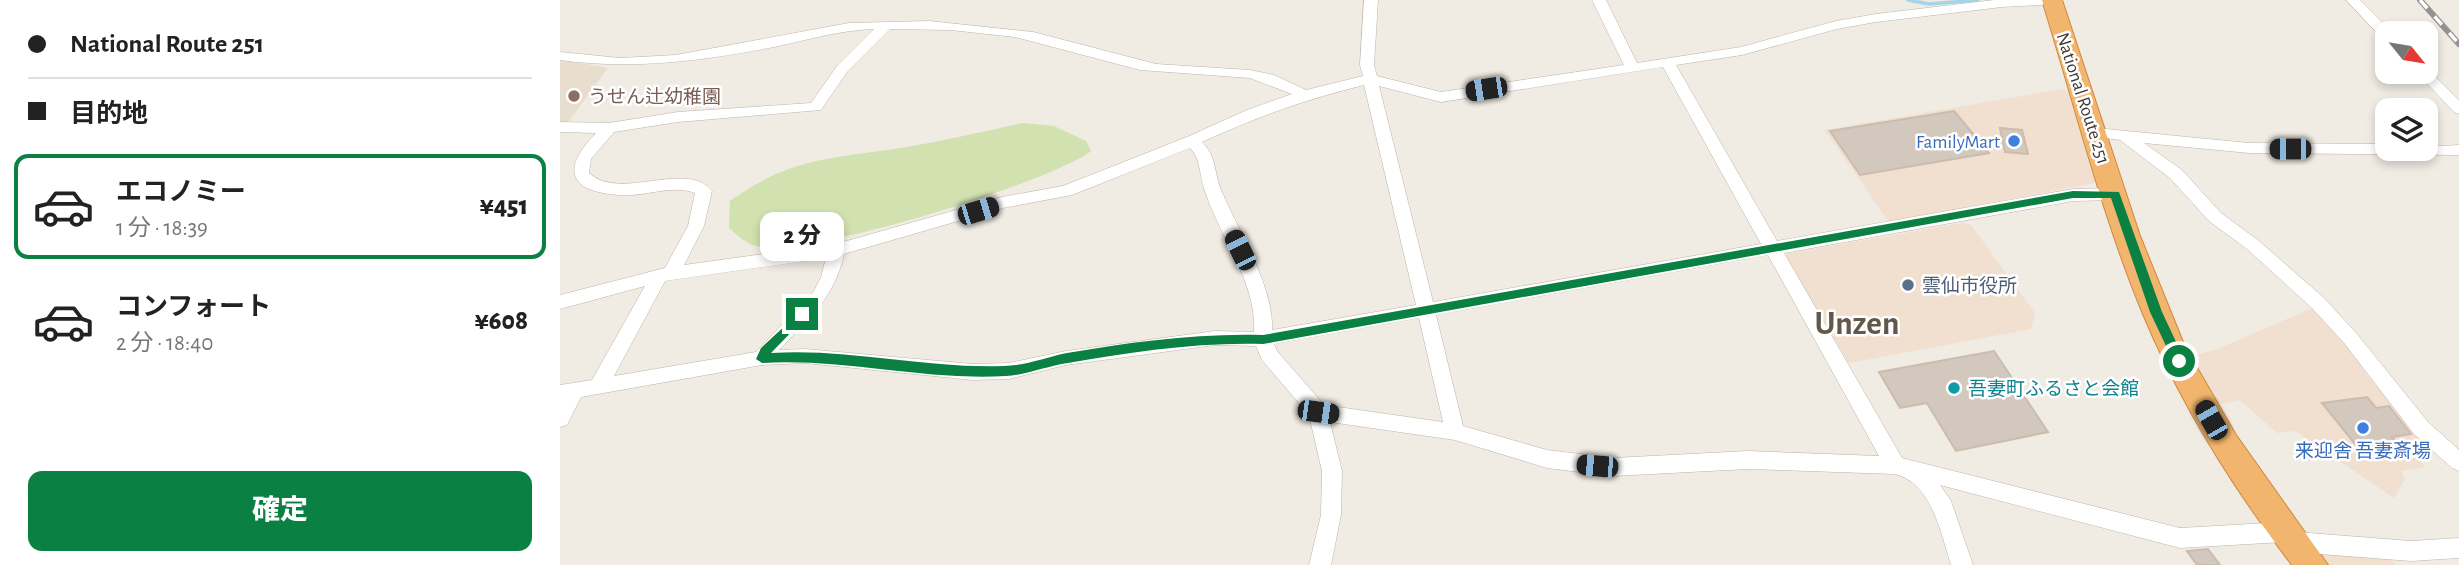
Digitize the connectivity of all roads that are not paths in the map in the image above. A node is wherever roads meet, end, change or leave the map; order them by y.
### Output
1 (1371, 0) edge
2 (1599, 0) edge
3 (2053, 0) edge
4 (2353, 0) edge
5 (2375, 23) edge
6 (886, 25) junction
7 (560, 56) edge
8 (1667, 62) junction
9 (1632, 67) junction
10 (1370, 79) junction
11 (2435, 84) edge
12 (1304, 95) junction
13 (2459, 109) edge
14 (560, 127) edge
15 (609, 128) junction
16 (2095, 133) junction
17 (2126, 137) junction
18 (1192, 141) junction
19 (2459, 150) edge
20 (2115, 194) junction
21 (1773, 249) junction
22 (836, 250) junction
23 (665, 275) junction
24 (560, 302) edge
25 (1425, 309) junction
26 (1263, 339) junction
27 (762, 359) junction
28 (598, 387) junction
29 (567, 392) edge
30 (1318, 412) junction
31 (560, 419) edge
32 (1455, 432) junction
33 (2459, 462) edge
34 (1903, 467) junction
35 (2290, 537) junction
36 (2459, 548) edge
37 (1320, 565) edge
38 (1962, 565) edge
39 (2312, 565) edge

1 - 10 street
2 - 9 street
3 - 8 street
3 - 16 highway, National Route 251
4 - 5 street
6 - 7 street
6 - 12 street
6 - 15 street
8 - 9 street
8 - 21 street
9 - 10 street
10 - 12 street
10 - 25 street
11 - 13 street
12 - 18 street
14 - 15 street
15 - 23 street
16 - 17 street
16 - 20 highway, National Route 251
17 - 19 street
17 - 33 street
18 - 22 street
18 - 26 street
20 - 21 street
20 - 35 highway, National Route 251
21 - 25 street
21 - 34 street
22 - 23 street
22 - 27 street
23 - 24 street
23 - 28 street
25 - 26 street
25 - 32 street
26 - 27 street
26 - 30 street
27 - 28 street
28 - 29 street
29 - 31 street
30 - 32 street
30 - 37 street
32 - 34 street
34 - 35 street
34 - 38 street
35 - 36 street
35 - 39 highway, National Route 251

